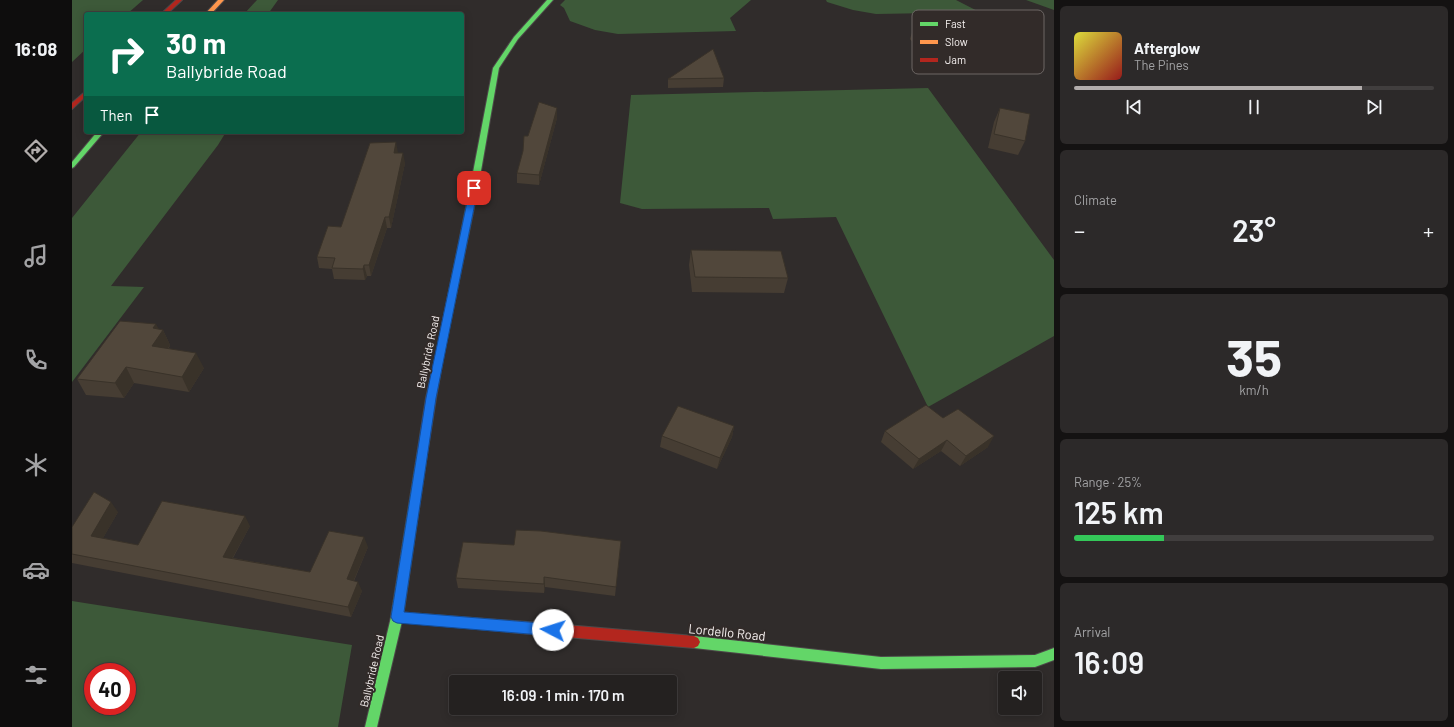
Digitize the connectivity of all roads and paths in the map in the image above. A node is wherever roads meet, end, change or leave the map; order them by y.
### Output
1 (178, 0) edge
2 (222, 0) edge
3 (550, 0) edge
4 (166, 12) edge
5 (210, 12) edge
6 (84, 95) edge
7 (72, 107) edge
8 (99, 134) edge
9 (72, 166) edge
10 (397, 617) junction
11 (1054, 654) edge
12 (371, 727) edge

1 - 4 main road
2 - 5 main road
3 - 10 main road, Ballybride Road
6 - 7 main road
8 - 9 main road
10 - 11 main road, Lordello Road
10 - 12 main road, Ballybride Road

